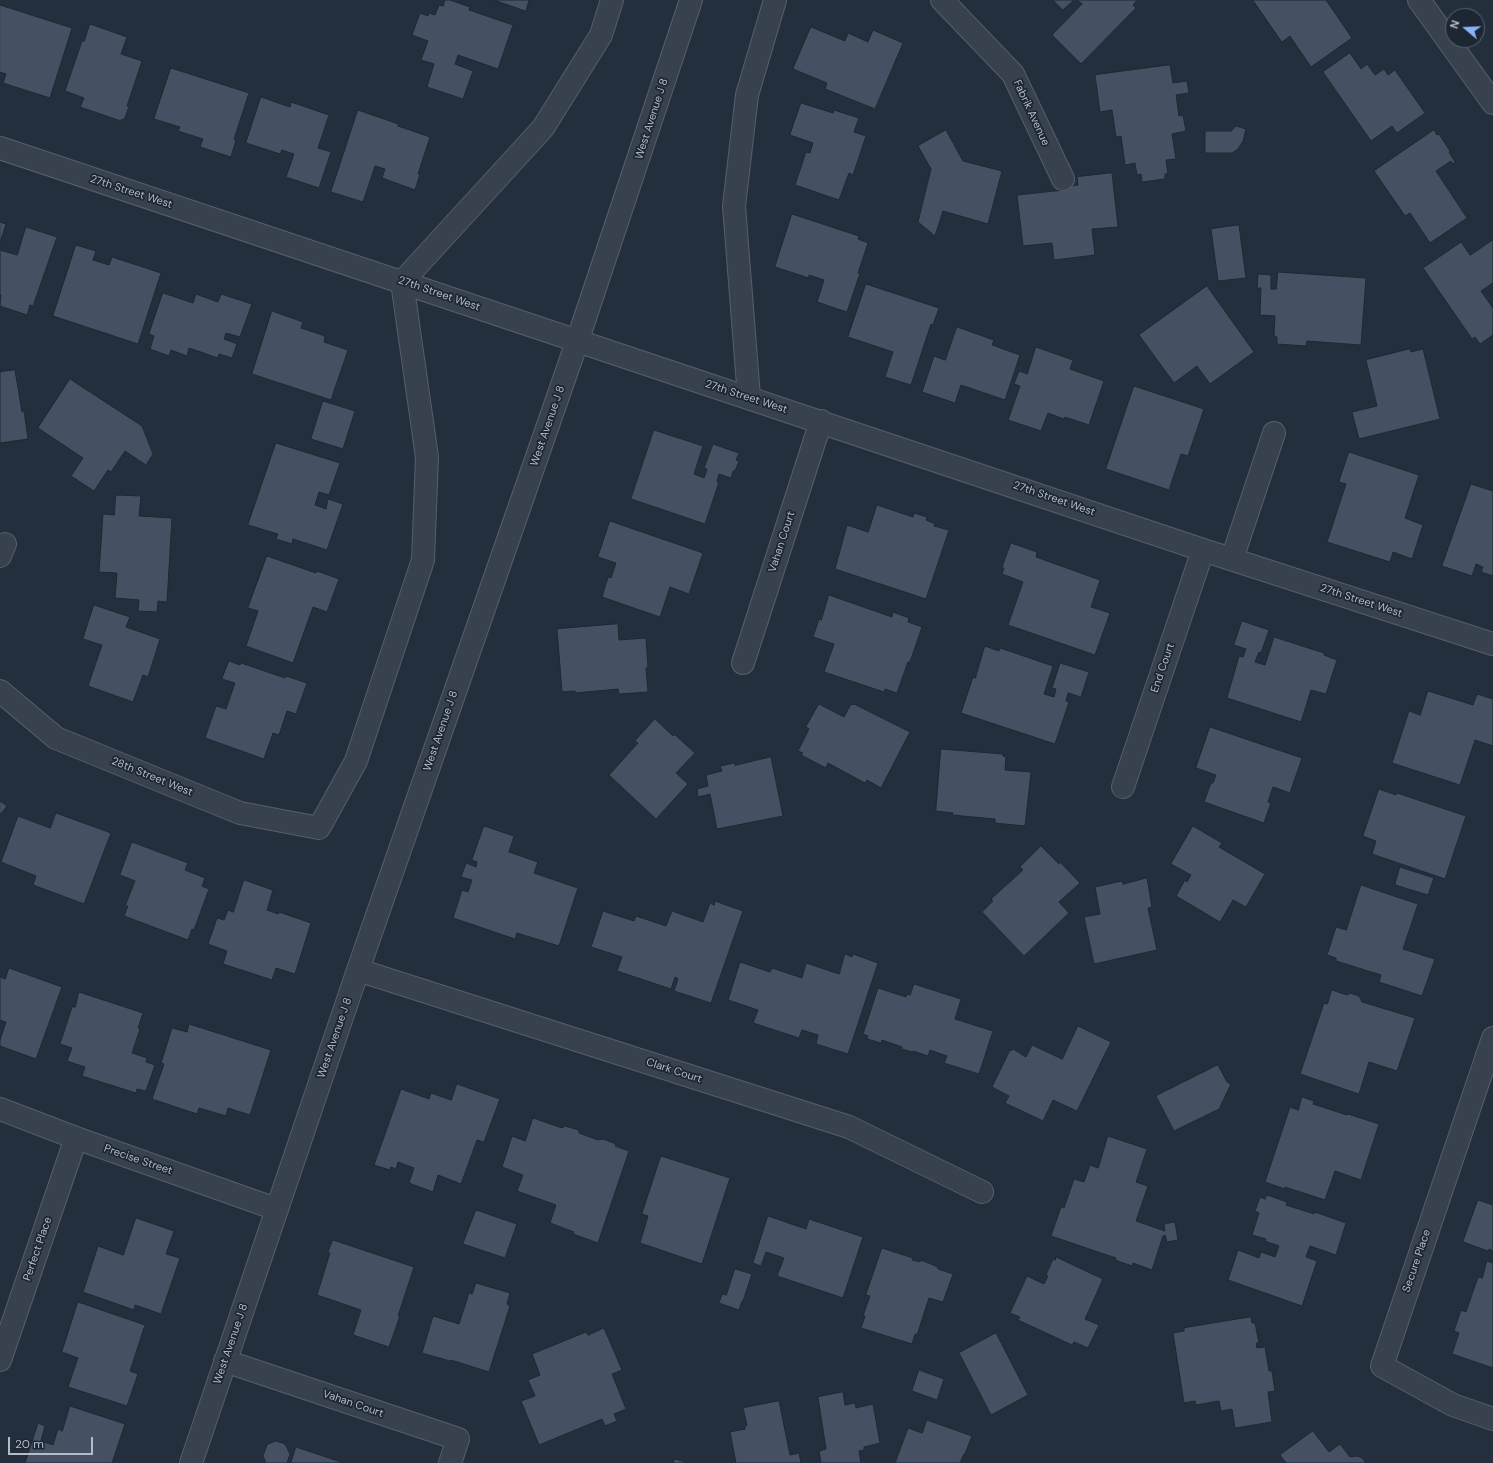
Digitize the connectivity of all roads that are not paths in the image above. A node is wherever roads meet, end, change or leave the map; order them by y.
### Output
1 (612, 0) edge
2 (691, 0) edge
3 (775, 0) edge
4 (942, 0) edge
5 (1419, 0) edge
6 (1493, 104) edge
7 (0, 148) edge
8 (1063, 179) dead end
9 (402, 282) junction
10 (577, 342) junction
11 (749, 397) junction
12 (821, 421) junction
13 (1274, 433) dead end
14 (1203, 550) junction
15 (1232, 559) junction
16 (1493, 644) edge
17 (743, 663) dead end
18 (0, 691) edge
19 (1123, 787) dead end
20 (358, 970) junction
21 (1493, 1038) edge
22 (0, 1109) edge
23 (76, 1138) junction
24 (982, 1192) dead end
25 (276, 1208) junction
26 (0, 1360) edge
27 (225, 1361) junction
28 (1493, 1419) edge
29 (191, 1463) edge
30 (450, 1463) edge

1 - 9 street
2 - 10 street, West Avenue J 8
3 - 11 street
4 - 8 street, Fabrik Avenue
5 - 6 street
7 - 9 street, 27th Street West
9 - 10 street, 27th Street West
9 - 18 street, 28th Street West
10 - 11 street, 27th Street West
10 - 20 street, West Avenue J 8
11 - 12 street, 27th Street West
12 - 14 street, 27th Street West
12 - 17 street, Vahan Court
13 - 15 street
14 - 15 street, 27th Street West
14 - 19 street, End Court
15 - 16 street, 27th Street West
20 - 24 street, Clark Court
20 - 25 street, West Avenue J 8
21 - 28 street, Secure Place
22 - 23 street, Precise Street
23 - 25 street, Precise Street
23 - 26 street, Perfect Place
25 - 27 street, West Avenue J 8
27 - 29 street, West Avenue J 8
27 - 30 street, Vahan Court

